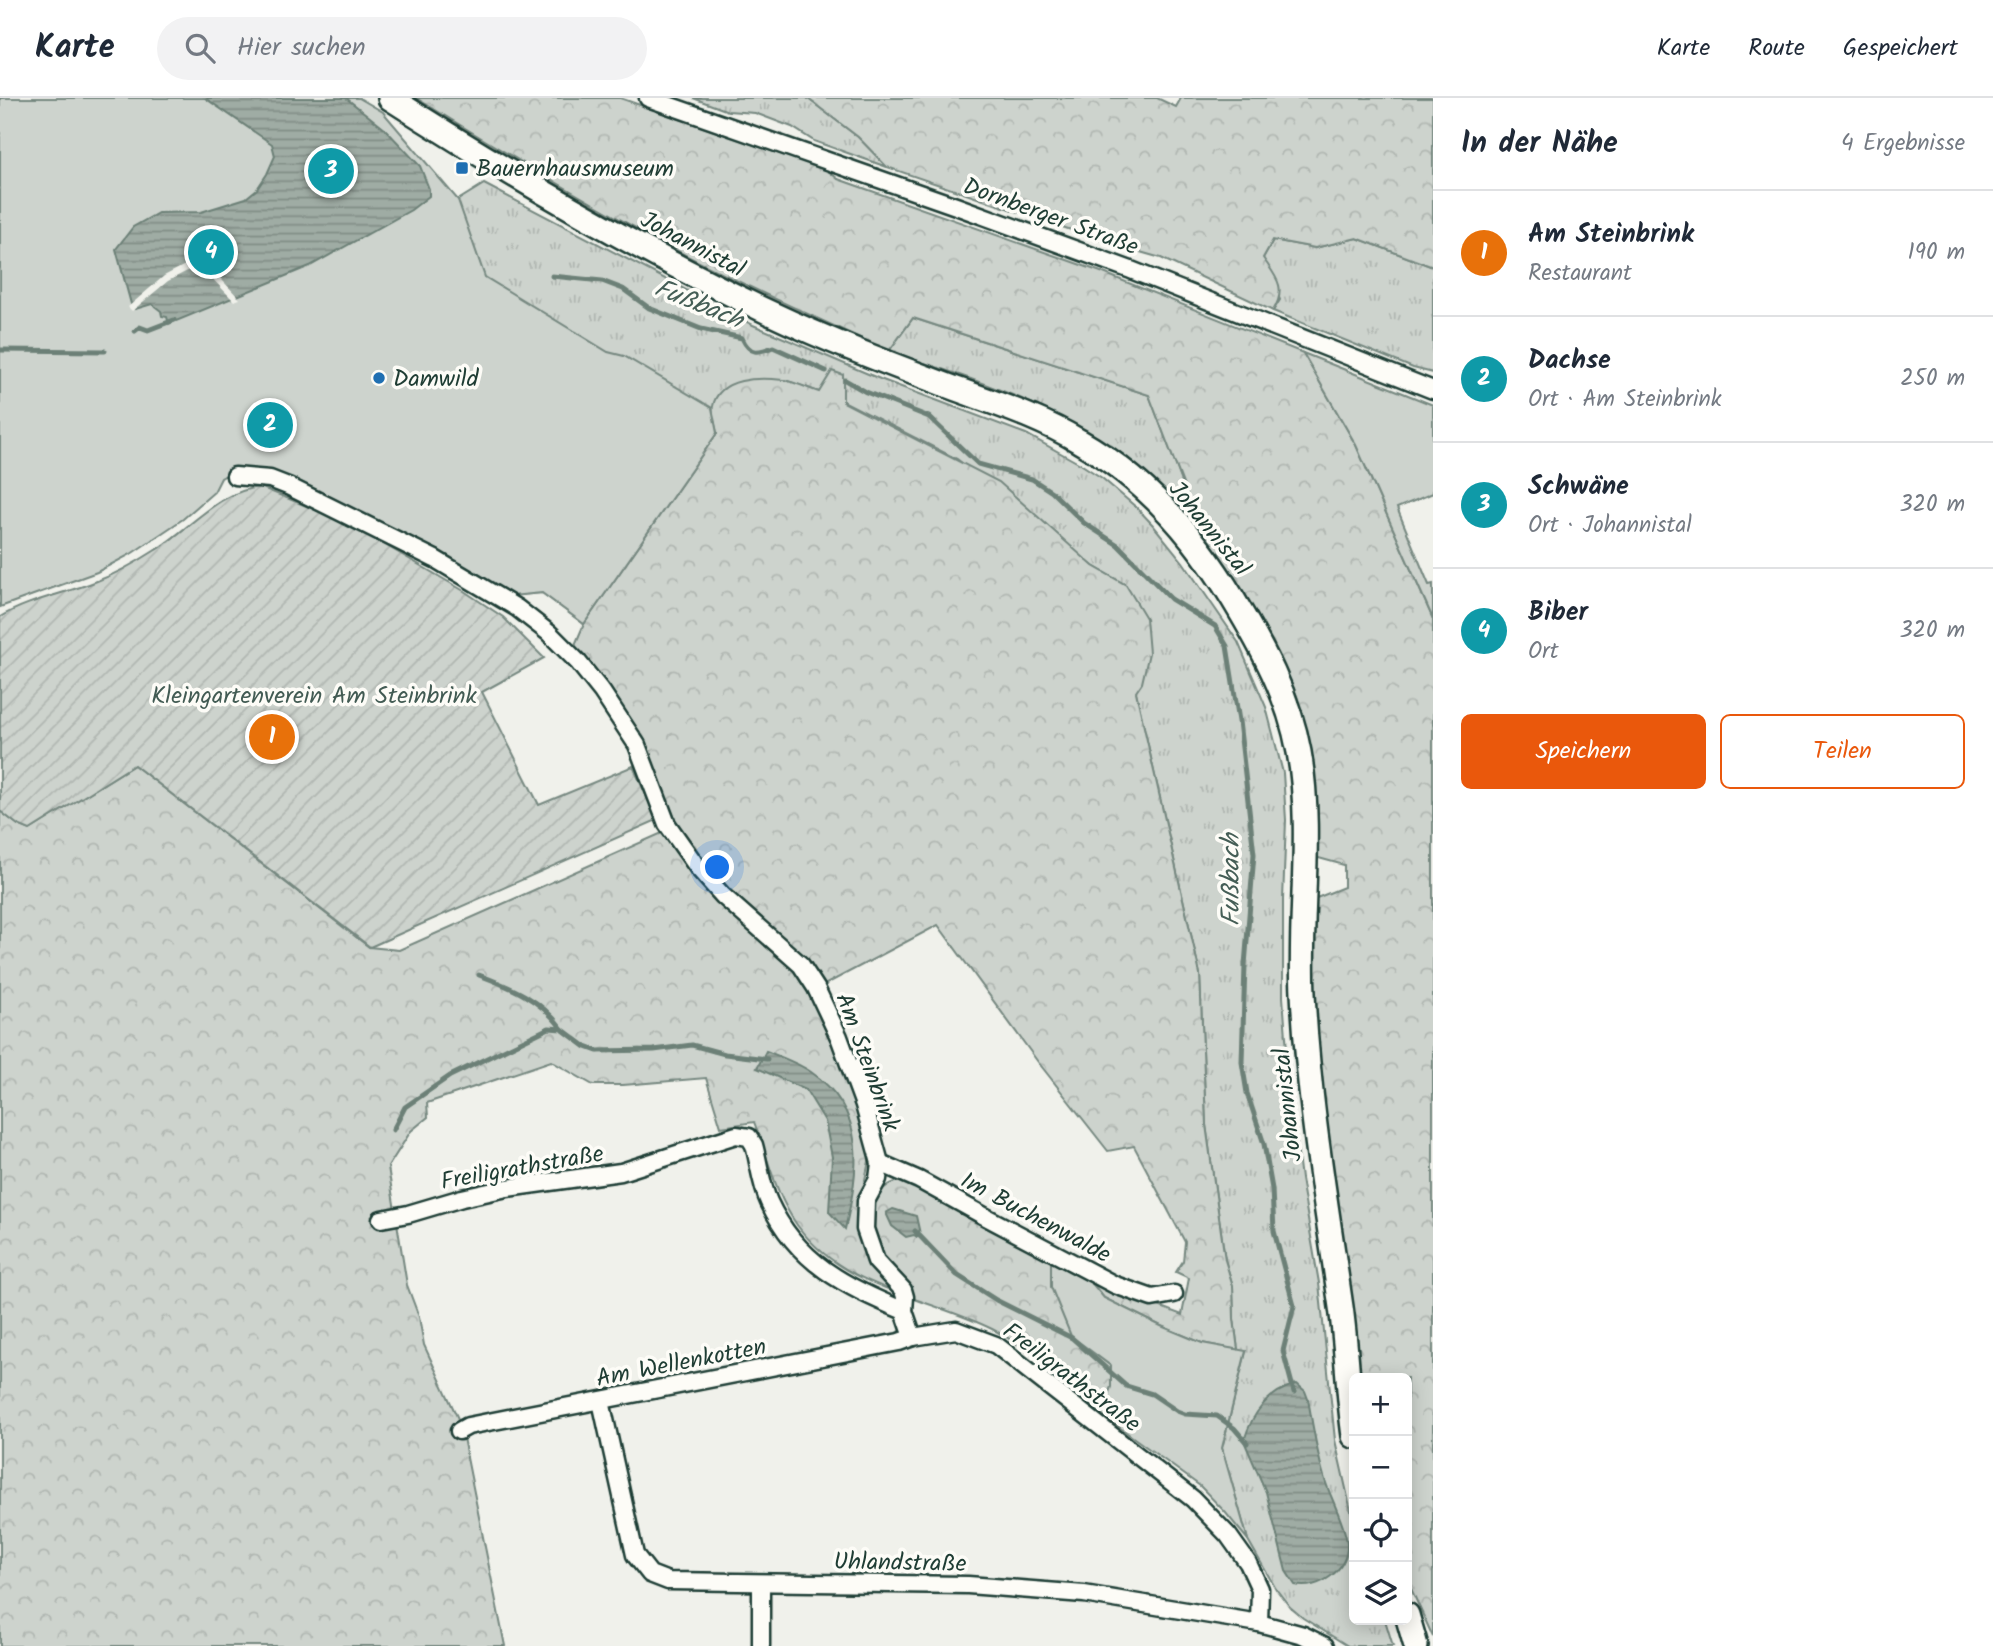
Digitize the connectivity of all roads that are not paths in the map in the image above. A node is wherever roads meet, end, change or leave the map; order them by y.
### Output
1 (390, 98) edge
2 (648, 98) edge
3 (1433, 390) edge
4 (235, 476) dead end
5 (880, 1163) junction
6 (381, 1219) dead end
7 (1174, 1294) dead end
8 (904, 1311) junction
9 (913, 1337) junction
10 (1349, 1385) edge
11 (601, 1401) junction
12 (459, 1431) dead end
13 (761, 1583) junction
14 (1259, 1623) junction
15 (1410, 1625) edge
16 (761, 1646) edge
17 (1325, 1646) edge
18 (1416, 1646) edge

1 - 10 main road, Johannistal
2 - 3 street, Dornberger Straße
4 - 5 street, Am Steinbrink
5 - 7 street, Im Buchenwalde
5 - 8 street, Am Steinbrink
6 - 8 street, Freiligrathstraße
8 - 9 street
9 - 11 street, Am Wellenkotten
9 - 14 street, Freiligrathstraße
11 - 12 street, Am Wellenkotten
11 - 13 street, Uhlandstraße
13 - 14 street, Uhlandstraße
13 - 16 street
14 - 17 street, Uhlandstraße
15 - 18 main road

